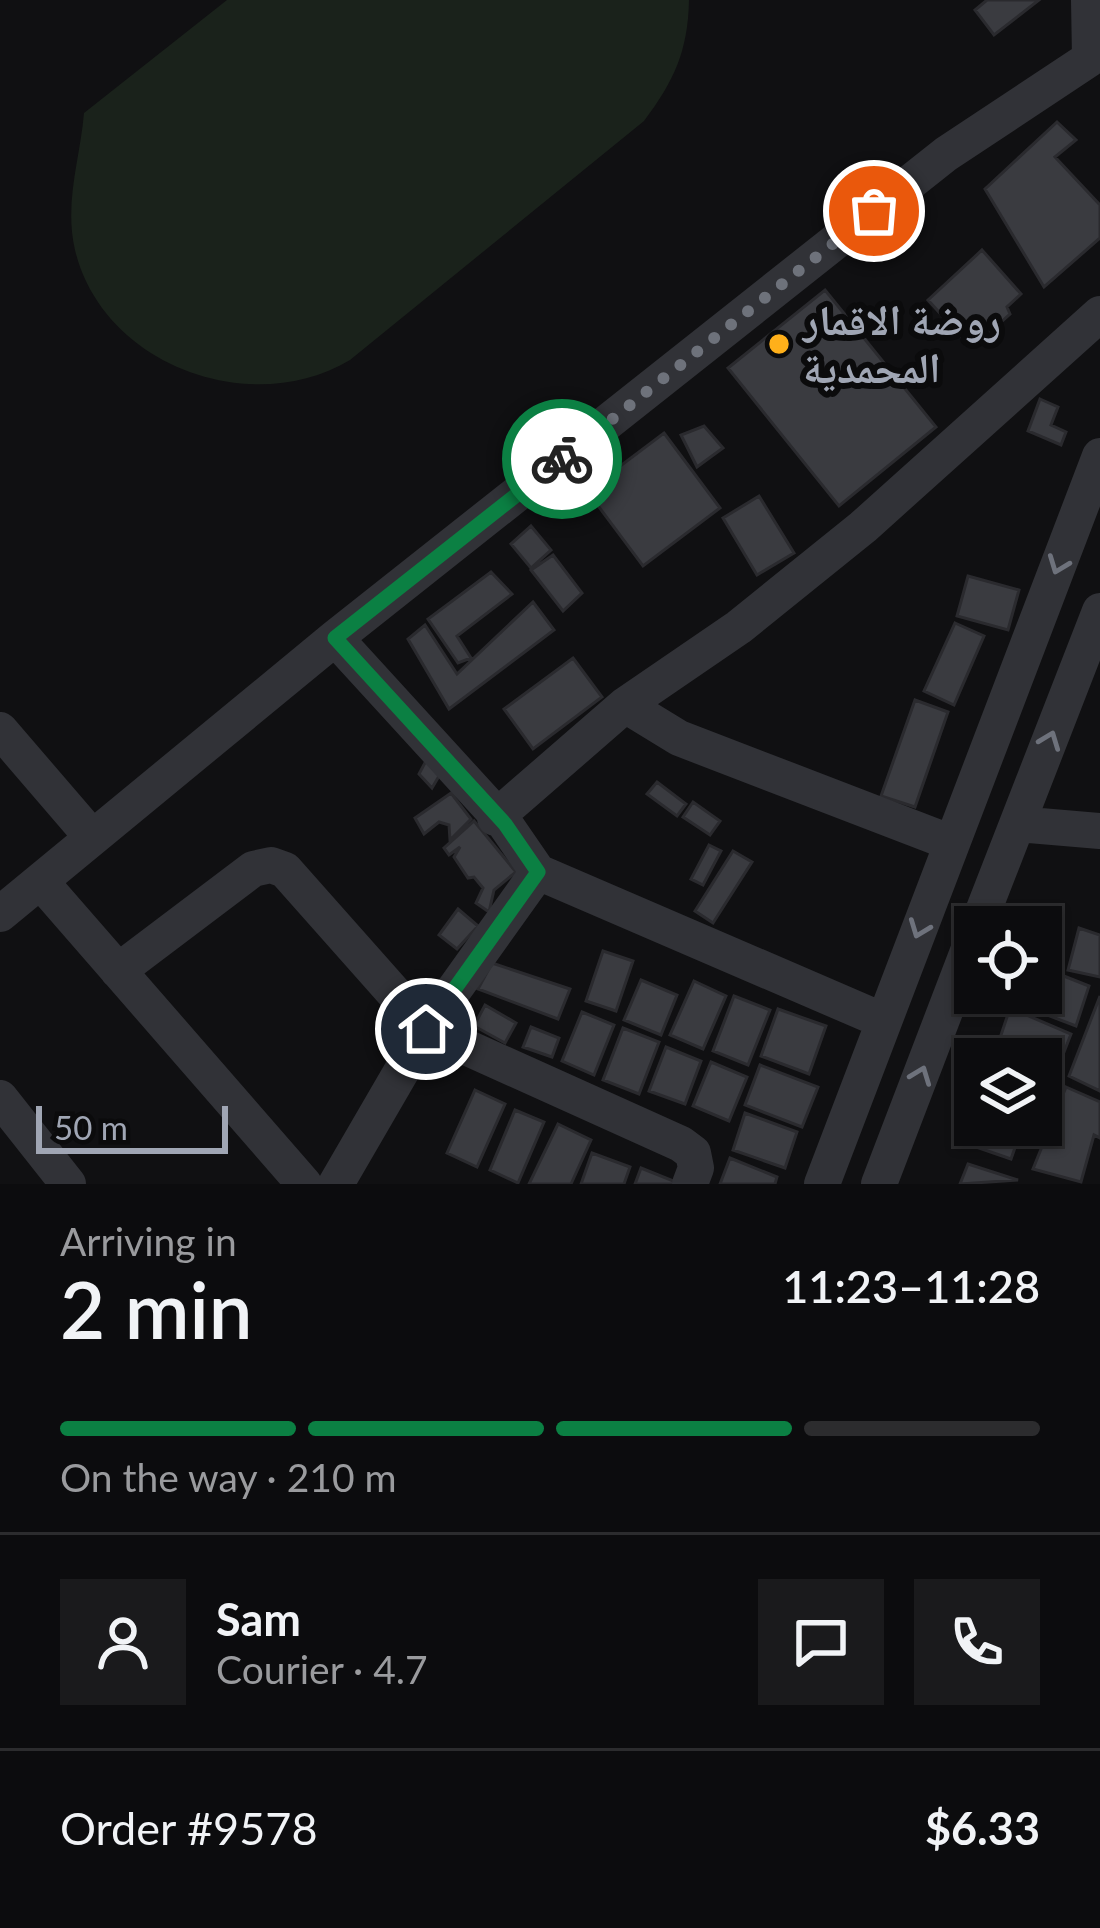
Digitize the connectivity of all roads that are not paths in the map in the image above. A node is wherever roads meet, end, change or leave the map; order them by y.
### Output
1 (1088, 0) edge
2 (1095, 55) edge
3 (1100, 314) edge
4 (1100, 456) edge
5 (1100, 611) edge
6 (335, 638) junction
7 (1018, 669) junction
8 (1071, 685) junction
9 (625, 705) junction
10 (0, 730) edge
11 (495, 818) junction
12 (1017, 824) junction
13 (1100, 831) edge
14 (92, 837) junction
15 (952, 843) junction
16 (538, 872) junction
17 (41, 882) junction
18 (985, 906) edge
19 (0, 914) edge
20 (118, 971) junction
21 (954, 988) edge
22 (884, 1021) junction
23 (426, 1029) junction
24 (0, 1098) edge
25 (68, 1184) edge
26 (304, 1184) edge
27 (336, 1184) edge
28 (690, 1184) edge
29 (822, 1184) edge
30 (879, 1184) edge

1 - 2 street
2 - 6 street
3 - 9 street
4 -> 7 street
5 - 8 street
6 - 11 street
6 - 14 street
7 - 8 street
7 - 15 street
12 -> 8 street
9 - 11 street
9 - 15 street
10 - 14 street
11 - 16 street
12 - 13 street
12 - 18 street
14 - 17 street
15 -> 22 street
16 - 22 street
16 - 23 street
17 - 19 street
17 - 20 street
20 - 23 street
20 - 26 street
30 -> 21 street
22 - 29 street
23 - 27 street
23 - 28 street
24 - 25 street

